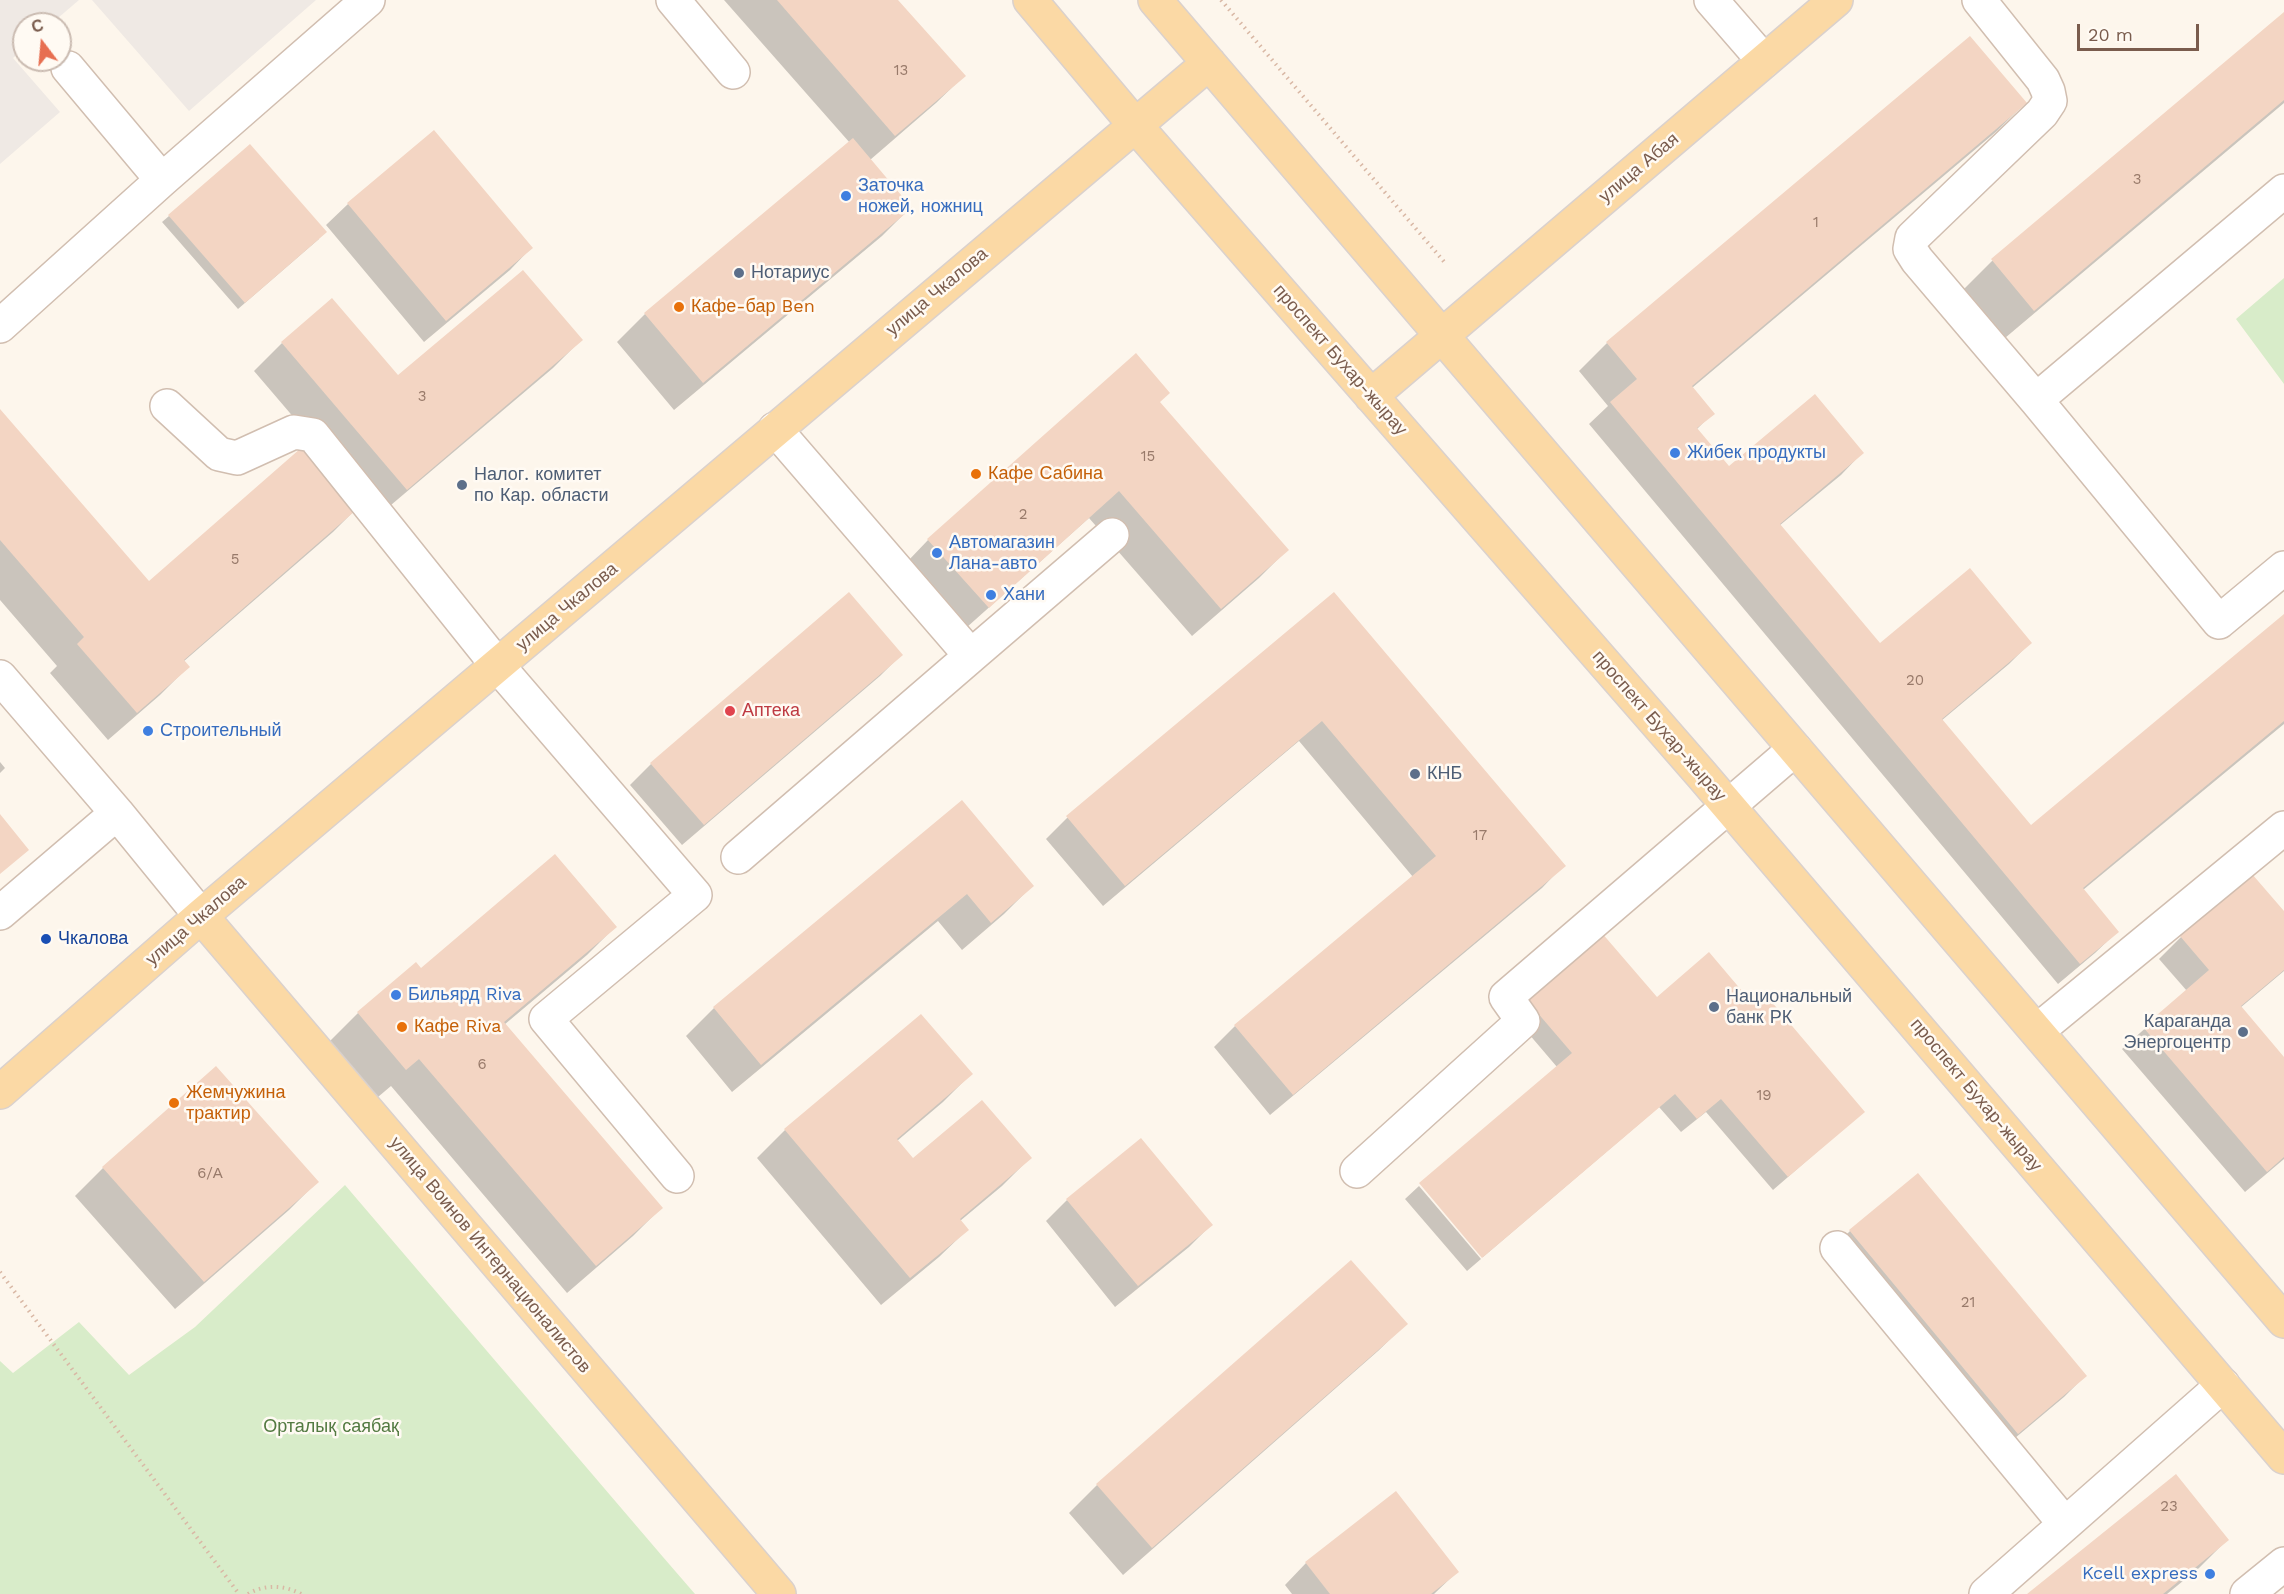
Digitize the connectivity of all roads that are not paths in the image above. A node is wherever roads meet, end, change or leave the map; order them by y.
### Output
1 (368, 0) edge
2 (673, 0) edge
3 (1030, 0) edge
4 (1155, 0) edge
5 (1712, 0) edge
6 (1836, 0) edge
7 (1979, 0) edge
8 (1764, 61) junction
9 (1209, 63) junction
10 (71, 72) edge
11 (733, 72) dead end
12 (1135, 125) junction
13 (162, 180) junction
14 (2284, 191) edge
15 (0, 326) edge
16 (1441, 336) junction
17 (1371, 396) junction
18 (2036, 400) junction
19 (167, 406) dead end
20 (775, 429) junction
21 (1112, 536) dead end
22 (2284, 568) edge
23 (971, 656) junction
24 (498, 666) junction
25 (0, 676) edge
26 (1796, 749) junction
27 (1728, 806) junction
28 (117, 813) junction
29 (2284, 828) edge
30 (738, 857) dead end
31 (0, 913) edge
32 (201, 916) junction
33 (2037, 1031) junction
34 (0, 1092) edge
35 (1357, 1171) dead end
36 (677, 1176) dead end
37 (1837, 1248) dead end
38 (2284, 1321) edge
39 (2223, 1385) junction
40 (2284, 1457) edge
41 (2065, 1524) junction
42 (2284, 1564) edge
43 (779, 1594) edge
44 (1986, 1594) edge
45 (2247, 1594) edge

1 - 13 street
2 - 11 street
3 - 12 main road, проспект Бухар-жырау
4 - 9 main road
5 - 8 street
6 - 8 main road, улица Абая
7 - 18 street
8 - 16 main road, улица Абая
9 - 12 main road, улица Чкалова
9 - 16 main road
10 - 13 street
12 - 17 main road, проспект Бухар-жырау
12 - 20 main road, улица Чкалова
13 - 15 street
14 - 18 street
16 - 17 main road, улица Абая
16 - 26 main road
17 - 27 main road, проспект Бухар-жырау
18 - 22 street
19 - 24 street
20 - 23 street
20 - 24 main road, улица Чкалова
21 - 23 street
23 - 30 street
24 - 32 main road, улица Чкалова
24 - 36 street
25 - 28 street
26 - 27 street
26 - 33 main road
27 - 35 street
27 - 39 main road, проспект Бухар-жырау
28 - 31 street
28 - 32 street
29 - 33 street
32 - 34 main road, улица Чкалова
32 - 43 main road, улица Воинов Интернационалистов
33 - 38 main road
37 - 41 street
39 - 40 main road, проспект Бухар-жырау
39 - 41 street
41 - 44 street
42 - 45 street

